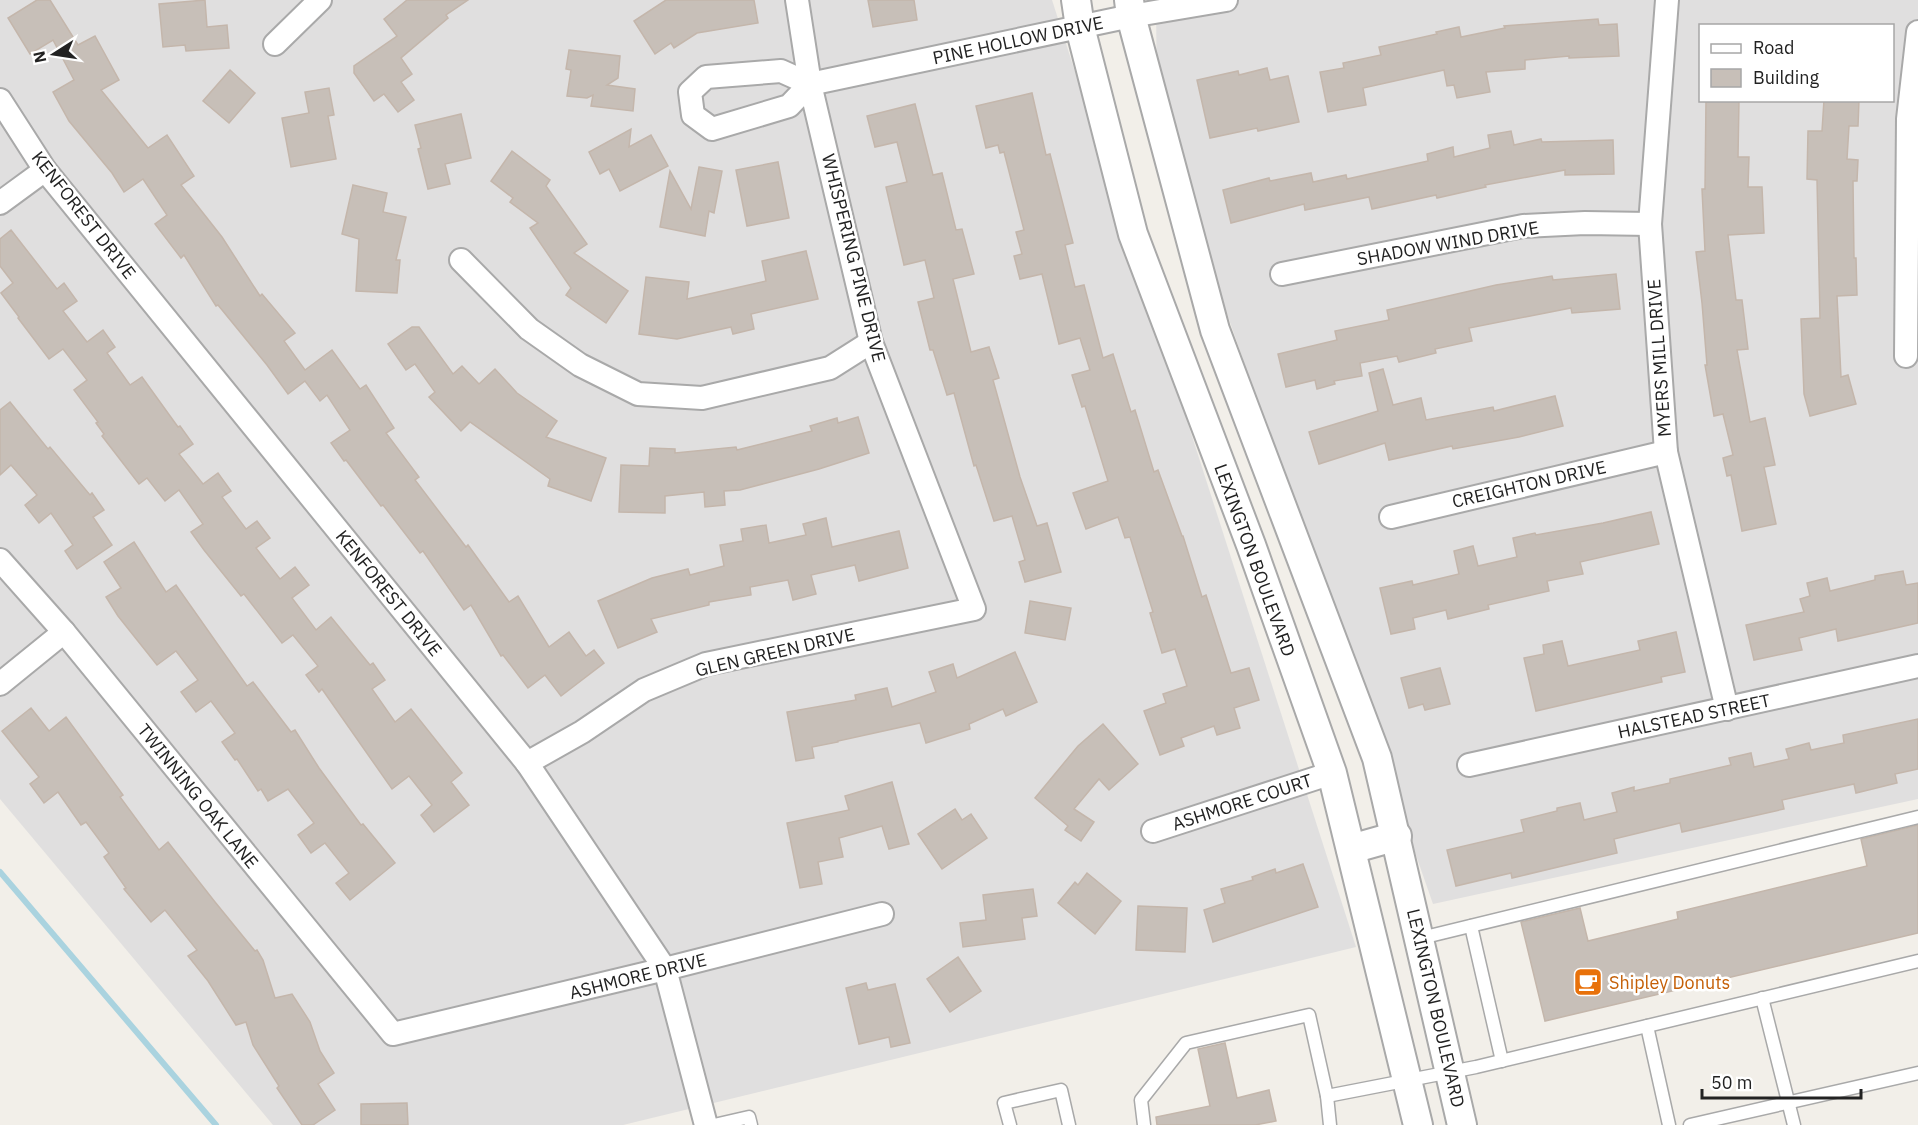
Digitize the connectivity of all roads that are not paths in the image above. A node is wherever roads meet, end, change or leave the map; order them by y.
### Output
1 (320, 0) edge
2 (797, 0) edge
3 (1226, 0) edge
4 (1667, 0) edge
5 (1130, 8) edge
6 (1078, 13) edge
7 (1918, 32) edge
8 (275, 44) dead end
9 (810, 84) junction
10 (0, 100) edge
11 (45, 170) junction
12 (0, 203) edge
13 (1650, 224) junction
14 (462, 260) dead end
15 (1282, 274) dead end
16 (871, 342) junction
17 (1905, 356) dead end
18 (1250, 420) junction
19 (1209, 436) junction
20 (1666, 452) junction
21 (1391, 517) dead end
22 (0, 560) edge
23 (974, 609) joint
24 (64, 632) junction
25 (1918, 666) edge
26 (0, 684) edge
27 (1727, 709) junction
28 (526, 763) junction
29 (1469, 765) dead end
30 (1332, 773) junction
31 (1918, 817) edge
32 (1153, 831) dead end
33 (1397, 836) junction
34 (1351, 849) junction
35 (882, 914) dead end
36 (1471, 926) junction
37 (1420, 938) junction
38 (1918, 961) edge
39 (665, 969) junction
40 (1762, 998) junction
41 (1647, 1026) junction
42 (393, 1034) joint
43 (1502, 1061) junction
44 (1450, 1072) junction
45 (1918, 1073) edge
46 (1408, 1081) junction
47 (1327, 1096) junction
48 (1788, 1104) junction
49 (706, 1125) edge
50 (714, 1125) edge
51 (752, 1125) edge
52 (1010, 1125) edge
53 (1069, 1125) edge
54 (1144, 1125) edge
55 (1330, 1125) edge
56 (1418, 1125) edge
57 (1462, 1125) edge
58 (1669, 1125) edge
59 (1690, 1125) edge
60 (1794, 1125) edge

1 - 8 street
2 - 9 street, WHISPERING PINE DRIVE
3 - 5 street, PINE HOLLOW DRIVE
4 - 13 street, MYERS MILL DRIVE
5 - 6 street, PINE HOLLOW DRIVE
5 - 18 street, LEXINGTON BOULEVARD
6 - 9 street, PINE HOLLOW DRIVE
6 - 19 street, LEXINGTON BOULEVARD
7 - 17 street
9 - 9 street
9 - 16 street, WHISPERING PINE DRIVE
10 - 11 street, KENFOREST DRIVE
11 - 12 street
11 - 28 street, KENFOREST DRIVE
13 - 15 street, SHADOW WIND DRIVE
13 - 20 street, MYERS MILL DRIVE
14 - 16 street
16 - 23 street, WHISPERING PINE DRIVE
18 - 19 street
18 - 33 street, LEXINGTON BOULEVARD
19 - 30 street, LEXINGTON BOULEVARD
20 - 21 street, CREIGHTON DRIVE
20 - 27 street, MYERS MILL DRIVE
22 - 24 street, TWINNING OAK LANE
23 - 28 street, GLEN GREEN DRIVE
24 - 26 street
24 - 42 street, TWINNING OAK LANE
25 - 27 street, HALSTEAD STREET
27 - 29 street, HALSTEAD STREET
28 - 39 street, KENFOREST DRIVE
30 - 32 street, ASHMORE COURT
30 - 34 street, LEXINGTON BOULEVARD
31 - 36 lane
33 - 34 street
33 - 37 street, LEXINGTON BOULEVARD
34 - 46 street, LEXINGTON BOULEVARD
35 - 39 street, ASHMORE DRIVE
36 - 37 lane
36 - 43 lane
37 - 44 street, LEXINGTON BOULEVARD
38 - 40 lane
39 - 42 street, ASHMORE DRIVE
39 - 49 street, KENFOREST DRIVE
40 - 41 lane
40 - 48 lane
41 - 43 lane
41 - 58 lane
43 - 44 lane
44 - 46 lane
44 - 57 street, LEXINGTON BOULEVARD
45 - 48 lane
46 - 47 lane
46 - 56 street, LEXINGTON BOULEVARD
47 - 54 lane
47 - 55 lane
48 - 59 lane
48 - 60 lane
50 - 51 lane
52 - 53 lane

